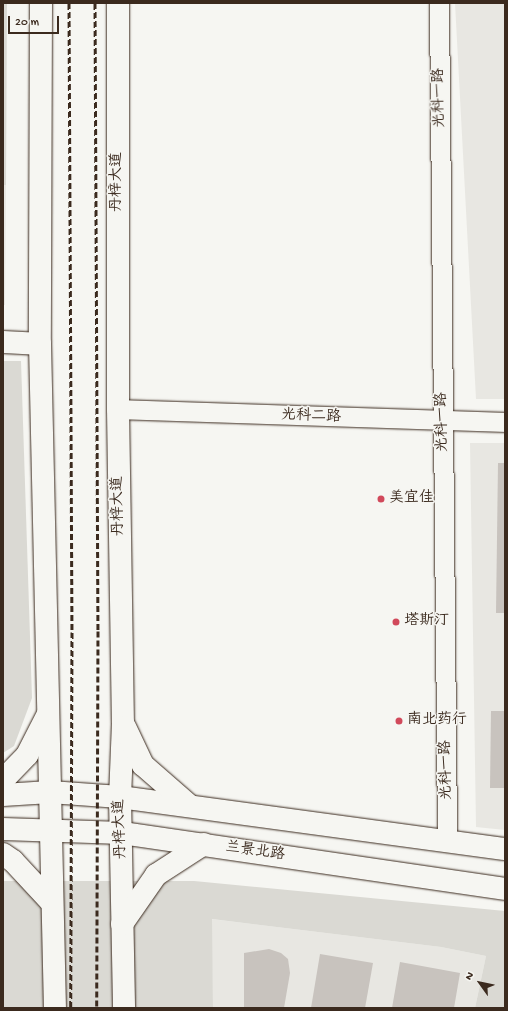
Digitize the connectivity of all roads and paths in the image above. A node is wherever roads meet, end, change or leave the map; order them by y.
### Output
1 (41, 3) edge
2 (118, 3) edge
3 (439, 3) edge
4 (3, 342) edge
5 (40, 344) junction
6 (118, 409) junction
7 (443, 422) junction
8 (505, 422) edge
9 (48, 713) junction
10 (123, 723) junction
11 (3, 780) edge
12 (50, 792) junction
13 (3, 795) edge
14 (120, 797) junction
15 (190, 806) junction
16 (3, 829) edge
17 (51, 829) junction
18 (122, 833) junction
19 (447, 841) junction
20 (204, 844) junction
21 (505, 849) edge
22 (3, 854) edge
23 (505, 889) edge
24 (52, 903) junction
25 (122, 924) junction
26 (54, 1008) edge
27 (124, 1008) edge

1 - 5 main road
2 - 6 main road, 丹梓大道
3 - 7 street, 光科一路
4 - 5 main road
5 - 9 main road
6 - 7 street, 光科二路
6 - 10 main road, 丹梓大道
7 - 8 street, 光科二路
7 - 19 street, 光科一路
9 - 11 main road
9 - 12 main road
10 - 14 main road, 丹梓大道
10 - 15 main road
12 - 13 main road
12 - 14 main road
12 - 17 main road
14 - 15 main road
14 - 18 main road, 丹梓大道
15 - 19 main road
16 - 17 main road, 兰景北路
17 - 18 main road, 兰景北路
17 - 24 main road
18 - 20 main road, 兰景北路
18 - 25 main road, 丹梓大道
19 - 21 main road
20 - 23 main road, 兰景北路
20 - 25 main road
22 - 24 main road
24 - 26 main road
25 - 27 main road, 丹梓大道

